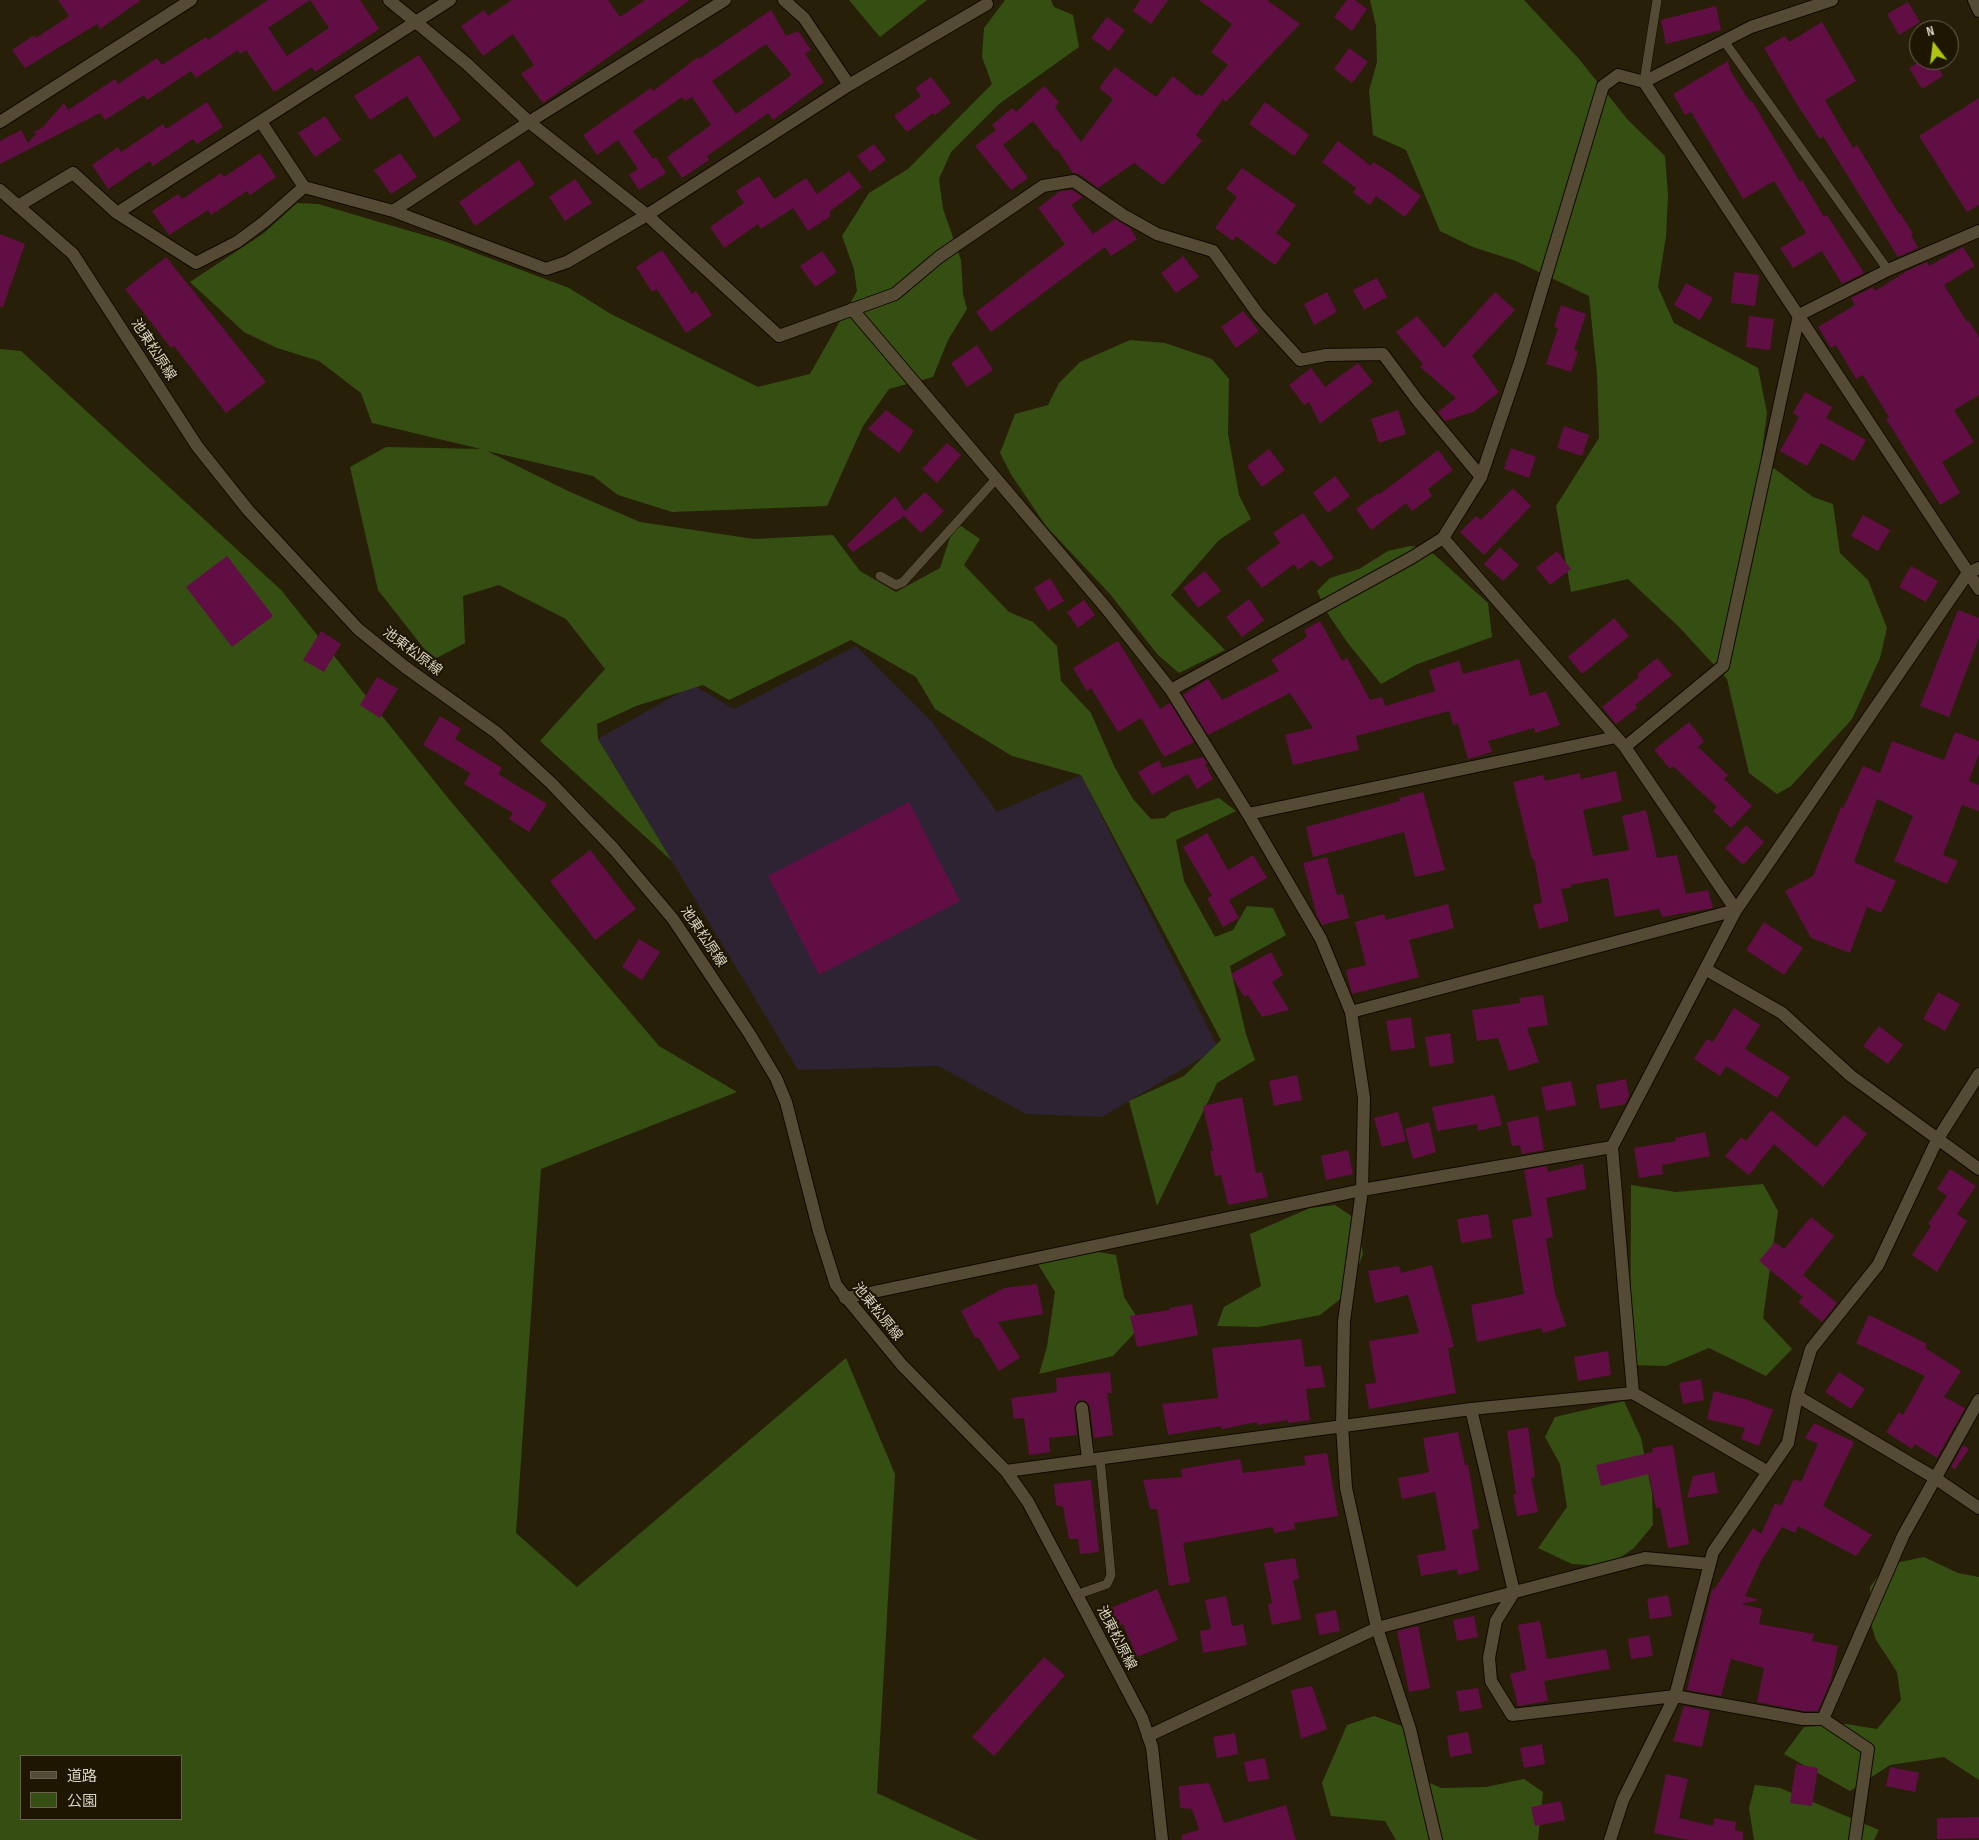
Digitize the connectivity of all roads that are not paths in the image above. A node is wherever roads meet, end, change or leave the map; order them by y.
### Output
1 (191, 0) edge
2 (389, 0) edge
3 (450, 0) edge
4 (725, 0) edge
5 (784, 0) edge
6 (1656, 0) edge
7 (1832, 0) edge
8 (1974, 0) edge
9 (987, 4) dead end
10 (1979, 10) edge
11 (415, 23) junction
12 (1724, 41) junction
13 (1644, 82) junction
14 (849, 85) junction
15 (0, 122) edge
16 (261, 122) junction
17 (529, 122) junction
18 (304, 187) junction
19 (0, 190) edge
20 (18, 206) junction
21 (393, 211) junction
22 (117, 213) junction
23 (647, 215) junction
24 (1979, 231) edge
25 (1888, 270) junction
26 (852, 309) junction
27 (1799, 316) junction
28 (1481, 478) junction
29 (996, 479) junction
30 (1442, 538) junction
31 (1974, 570) edge
32 (880, 576) dead end
33 (1979, 589) edge
34 (1171, 690) junction
35 (1616, 737) junction
36 (1625, 747) junction
37 (1248, 814) junction
38 (1736, 910) junction
39 (1705, 970) junction
40 (1351, 1012) junction
41 (1979, 1074) edge
42 (1937, 1140) junction
43 (1612, 1147) junction
44 (1979, 1169) edge
45 (1362, 1190) junction
46 (845, 1298) junction
47 (1633, 1393) junction
48 (1797, 1396) junction
49 (1979, 1400) edge
50 (1082, 1408) dead end
51 (1471, 1409) junction
52 (1342, 1426) junction
53 (1094, 1459) junction
54 (1006, 1472) junction
55 (1768, 1472) junction
56 (1935, 1478) junction
57 (1979, 1508) edge
58 (1710, 1564) junction
59 (1514, 1592) junction
60 (1076, 1594) junction
61 (1377, 1628) junction
62 (1675, 1696) junction
63 (1824, 1720) junction
64 (1148, 1736) junction
65 (1162, 1840) edge
66 (1436, 1840) edge
67 (1610, 1840) edge
68 (1855, 1840) edge

1 - 15 street
2 - 11 street
3 - 11 street
4 - 17 street
5 - 14 street
6 - 13 lane
7 - 12 street
8 - 10 street
9 - 14 street
11 - 16 street
11 - 17 street
12 - 13 street
12 - 25 lane
13 - 27 street
13 - 28 street
14 - 23 street
16 - 18 street
16 - 22 street
17 - 21 street
17 - 23 street
18 - 21 street
18 - 22 street
19 - 20 street, 池東松原線
20 - 22 street
20 - 46 street, 池東松原線
21 - 23 street
23 - 26 street
24 - 25 street
25 - 27 street
26 - 28 street
26 - 29 street
27 - 31 street
27 - 36 street
28 - 30 street
29 - 32 lane
29 - 34 street
30 - 34 street
30 - 35 street
31 - 33 street
31 - 38 street
34 - 37 street
35 - 36 street
35 - 37 street
36 - 38 street
37 - 40 street
38 - 39 street
38 - 40 street
39 - 42 street
39 - 43 street
40 - 45 street
41 - 42 street
42 - 44 street
42 - 48 street
43 - 45 street
43 - 47 street
45 - 46 street
45 - 52 street
46 - 54 street, 池東松原線
47 - 51 street
47 - 55 street
48 - 55 street
48 - 56 street
49 - 56 street
50 - 53 street
51 - 52 street
51 - 59 street
52 - 53 street
52 - 61 street
53 - 54 street
53 - 60 lane
54 - 60 street, 池東松原線
55 - 58 street
56 - 57 street
56 - 63 street
58 - 59 street
58 - 62 street
59 - 61 street
59 - 62 street
60 - 64 street, 池東松原線
61 - 64 street
61 - 66 street
62 - 63 street
62 - 67 street
63 - 68 street
64 - 65 street, 池東松原線

